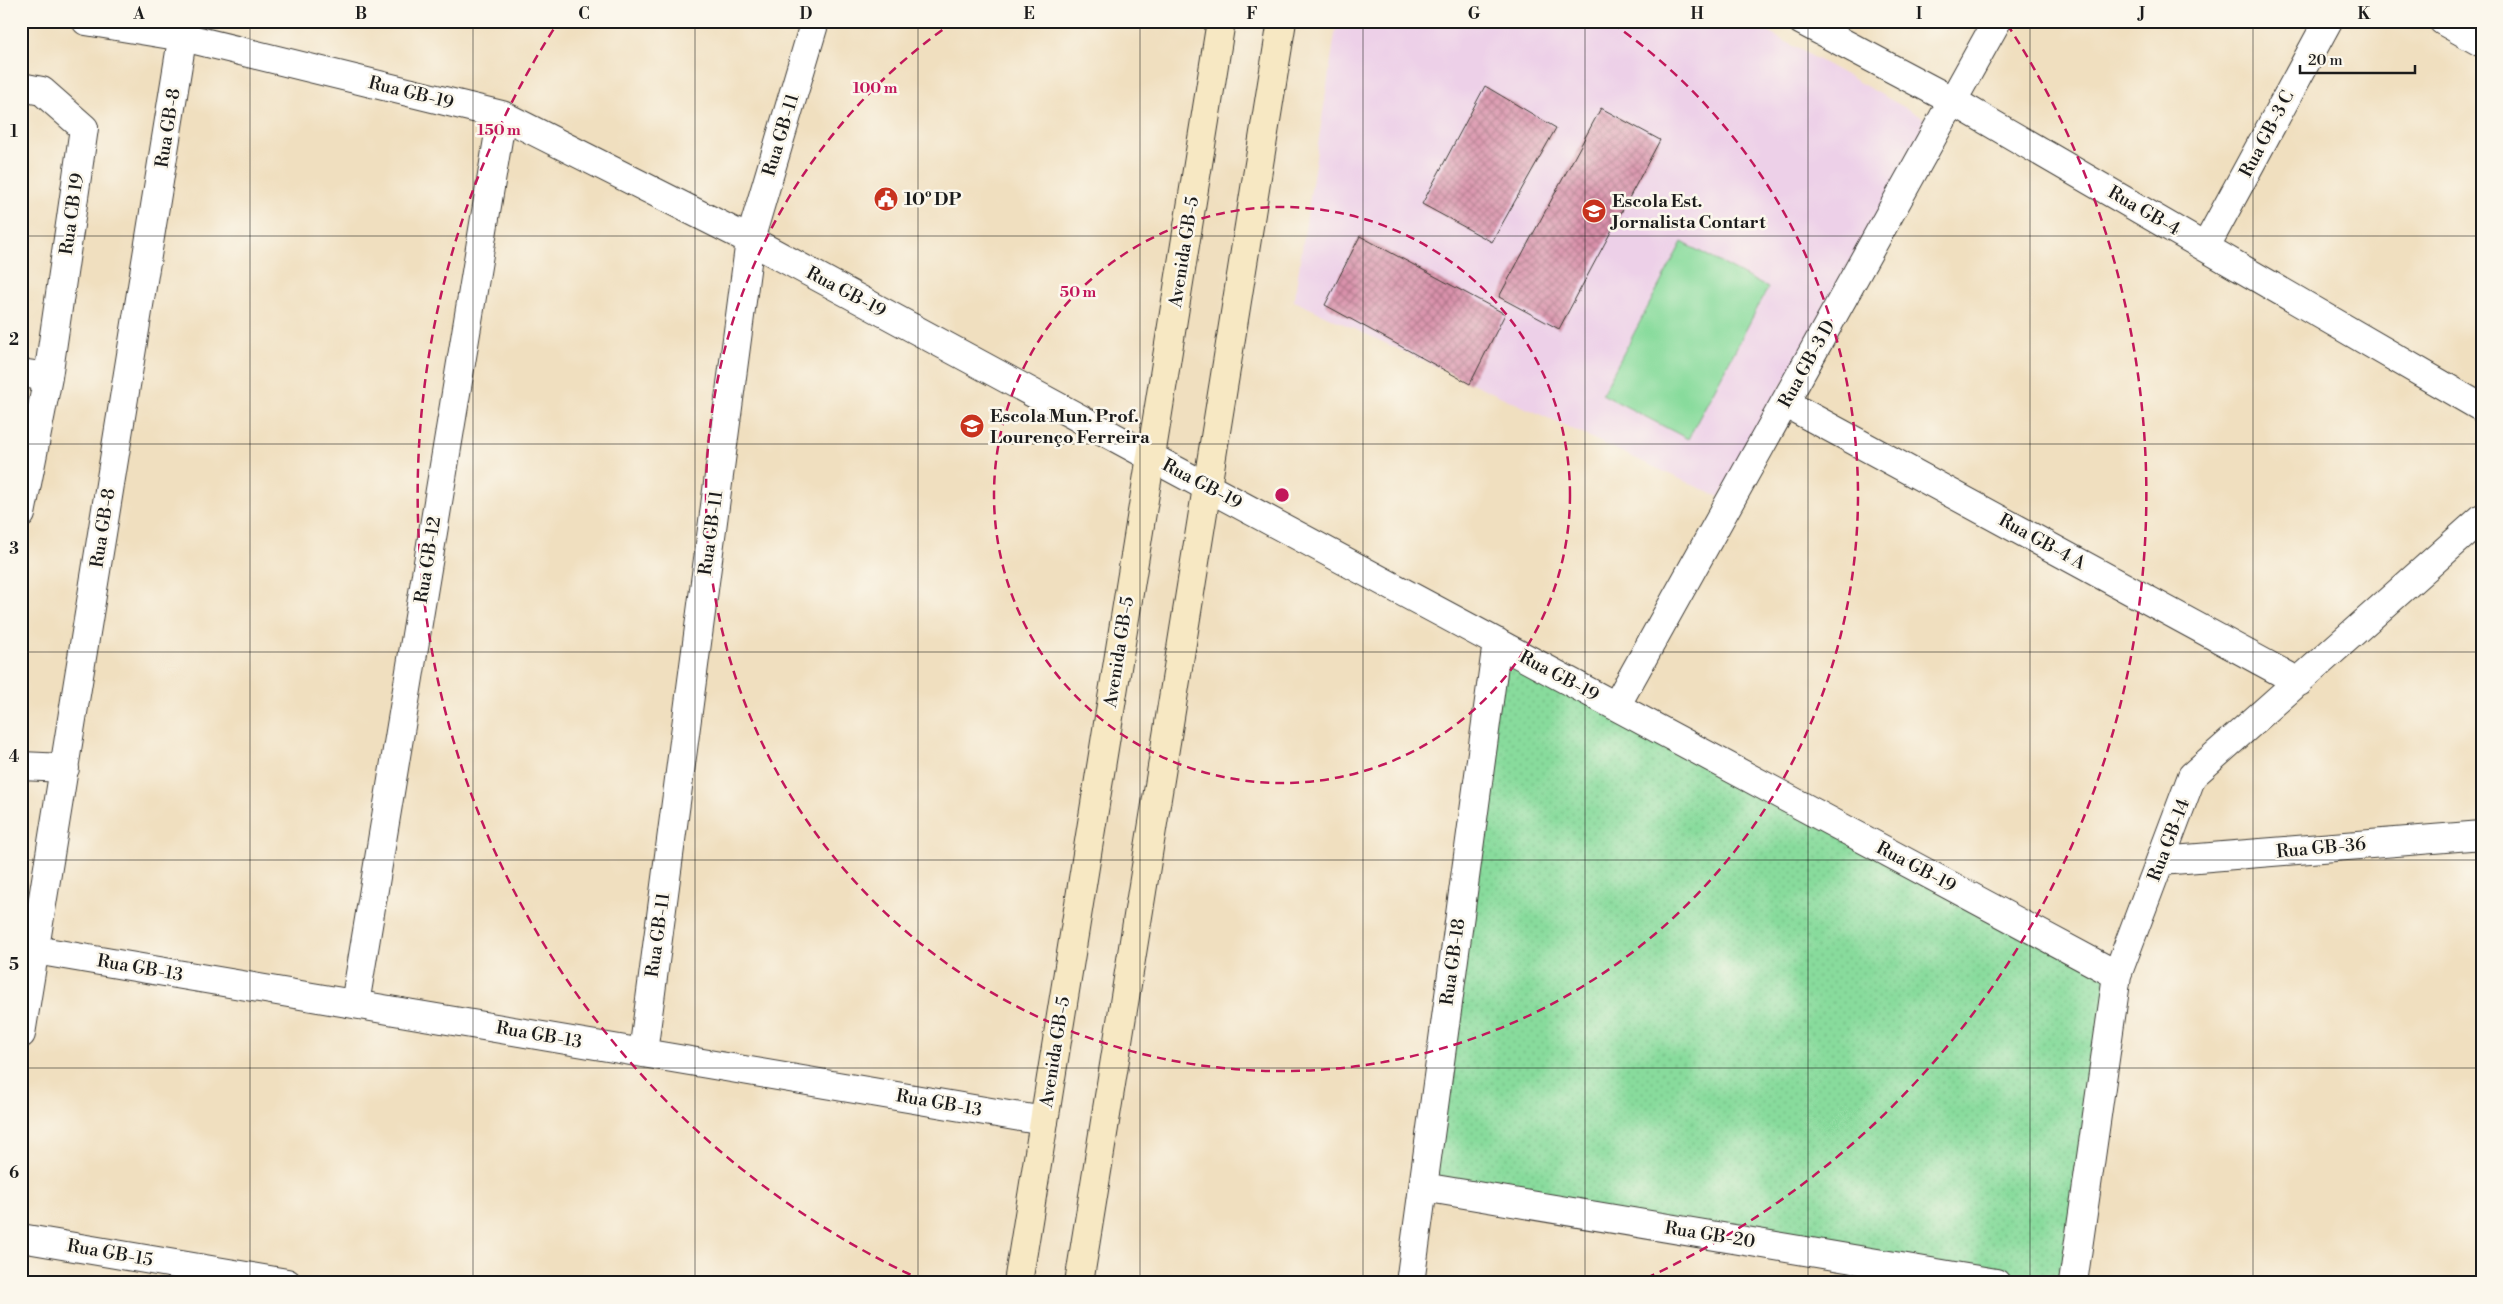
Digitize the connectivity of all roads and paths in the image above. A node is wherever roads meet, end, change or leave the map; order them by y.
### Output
1 (86, 21) edge
2 (815, 21) edge
3 (1221, 21) edge
4 (1282, 21) edge
5 (1802, 21) edge
6 (1997, 21) edge
7 (2328, 21) edge
8 (2443, 21) edge
9 (184, 29) edge
10 (2482, 43) edge
11 (21, 87) edge
12 (1953, 101) junction
13 (502, 115) junction
14 (750, 240) junction
15 (2206, 246) junction
16 (21, 373) edge
17 (48, 377) junction
18 (1785, 403) junction
19 (2482, 408) edge
20 (1151, 457) junction
21 (1206, 486) junction
22 (21, 514) edge
23 (2482, 518) edge
24 (1497, 642) junction
25 (2299, 682) junction
26 (1616, 706) junction
27 (21, 766) edge
28 (64, 768) junction
29 (2482, 835) edge
30 (2161, 861) junction
31 (35, 950) junction
32 (2118, 975) junction
33 (355, 1004) junction
34 (21, 1034) edge
35 (643, 1052) junction
36 (1044, 1120) junction
37 (1423, 1187) junction
38 (21, 1238) edge
39 (287, 1283) edge
40 (1018, 1283) edge
41 (1079, 1283) edge
42 (1410, 1283) edge
43 (1996, 1283) edge
44 (2073, 1283) edge

1 - 9 street, Rua GB-19
2 - 14 street, Rua GB-11
3 - 20 street, Avenida GB-5
4 - 21 street
5 - 12 street, Rua GB-4
6 - 12 street, Rua GB-3 D
7 - 15 street, Rua GB-3 C
8 - 10 street
9 - 13 street, Rua GB-19
9 - 28 street, Rua GB-8
11 - 17 street, Rua CB 19
12 - 15 street, Rua GB-4
12 - 18 street, Rua GB-3 D
13 - 14 street, Rua GB-19
13 - 33 street, Rua GB-12
14 - 20 street, Rua GB-19
14 - 35 street, Rua GB-11
15 - 19 street, Rua GB-4
16 - 17 street
17 - 22 street
18 - 25 street, Rua GB-4 A
18 - 26 street, Rua GB-3 D
20 - 21 street, Rua GB-19
20 - 36 street, Avenida GB-5
21 - 24 street, Rua GB-19
21 - 41 street
23 - 25 street, Rua GB-14
24 - 26 street, Rua GB-19
24 - 37 street, Rua GB-18
25 - 30 street, Rua GB-14
26 - 32 street, Rua GB-19
27 - 28 street
28 - 31 street, Rua GB-8
29 - 30 street, Rua GB-36
30 - 32 street, Rua GB-14
31 - 33 street, Rua GB-13
31 - 34 street, Rua GB-8
32 - 44 street, Rua GB-14
33 - 35 street, Rua GB-13
35 - 36 street, Rua GB-13
36 - 40 street, Avenida GB-5
37 - 42 street, Rua GB-18
37 - 43 street, Rua GB-20
38 - 39 street, Rua GB-15

